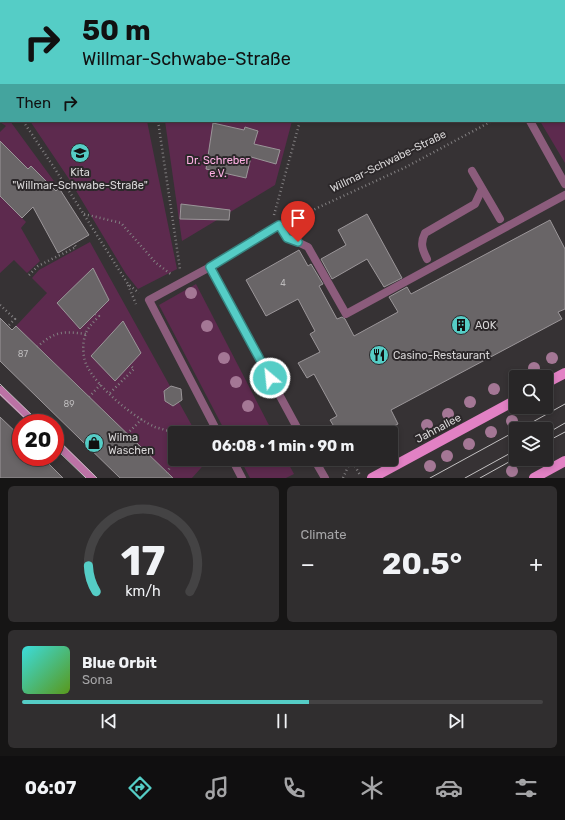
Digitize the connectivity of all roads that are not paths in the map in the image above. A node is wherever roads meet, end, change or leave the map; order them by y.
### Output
1 (531, 122) edge
2 (472, 172) dead end
3 (565, 184) edge
4 (482, 189) junction
5 (565, 195) edge
6 (500, 219) dead end
7 (427, 259) dead end
8 (210, 267) junction
9 (565, 373) edge
10 (553, 379) edge
11 (0, 390) edge
12 (509, 404) edge
13 (25, 414) edge
14 (214, 426) edge
15 (296, 426) edge
16 (64, 451) edge
17 (565, 461) edge
18 (236, 466) edge
19 (318, 466) edge
20 (92, 478) edge
21 (242, 478) edge
22 (325, 478) edge
23 (372, 478) edge
24 (534, 478) edge

1 - 3 street
2 - 4 street
4 - 6 street
4 - 7 street
5 - 8 street
8 - 14 street
8 - 15 street
9 - 10 main road
11 - 13 main road
12 - 23 main road, Jahnallee
16 - 20 main road
17 - 24 main road
18 - 21 street
19 - 22 street

